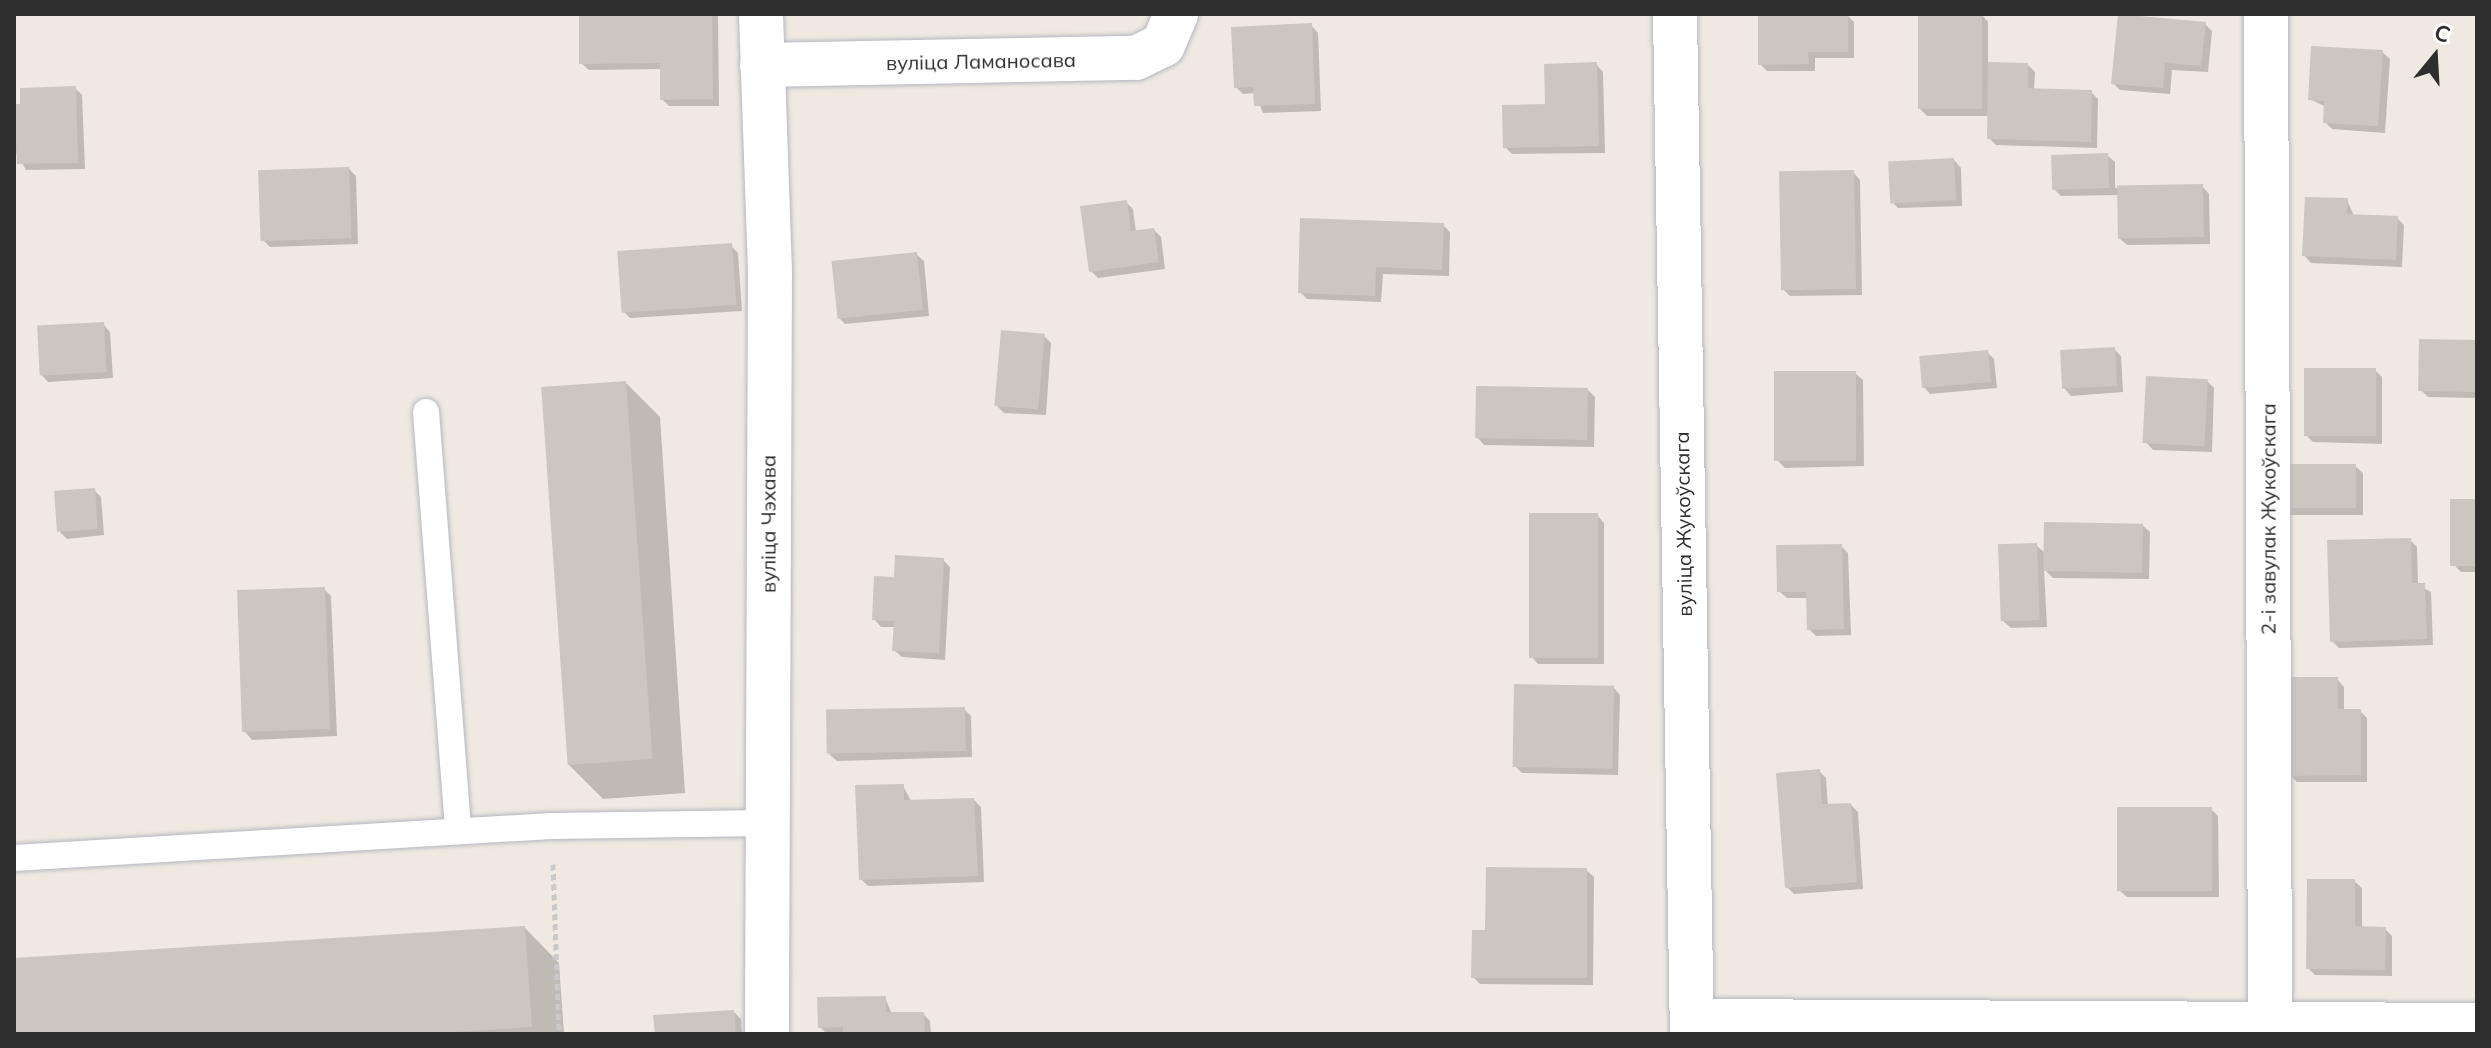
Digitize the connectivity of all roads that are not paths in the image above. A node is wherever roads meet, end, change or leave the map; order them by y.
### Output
1 (761, 14) edge
2 (1176, 14) edge
3 (1675, 14) edge
4 (2266, 14) edge
5 (762, 65) junction
6 (426, 412) dead end
7 (766, 823) junction
8 (458, 831) junction
9 (14, 858) edge
10 (2270, 1025) junction
11 (2477, 1025) edge
12 (1692, 1028) edge
13 (767, 1034) edge

1 - 5 street, вуліца Чэхава
2 - 5 street, вуліца Ламаносава
3 - 12 street, вуліца Жукоўскага
4 - 10 street, 2-і завулак Жукоўскага
5 - 7 street, вуліца Чэхава
6 - 8 lane
7 - 8 lane
7 - 13 street, вуліца Чэхава
8 - 9 lane
10 - 11 street
10 - 12 street

